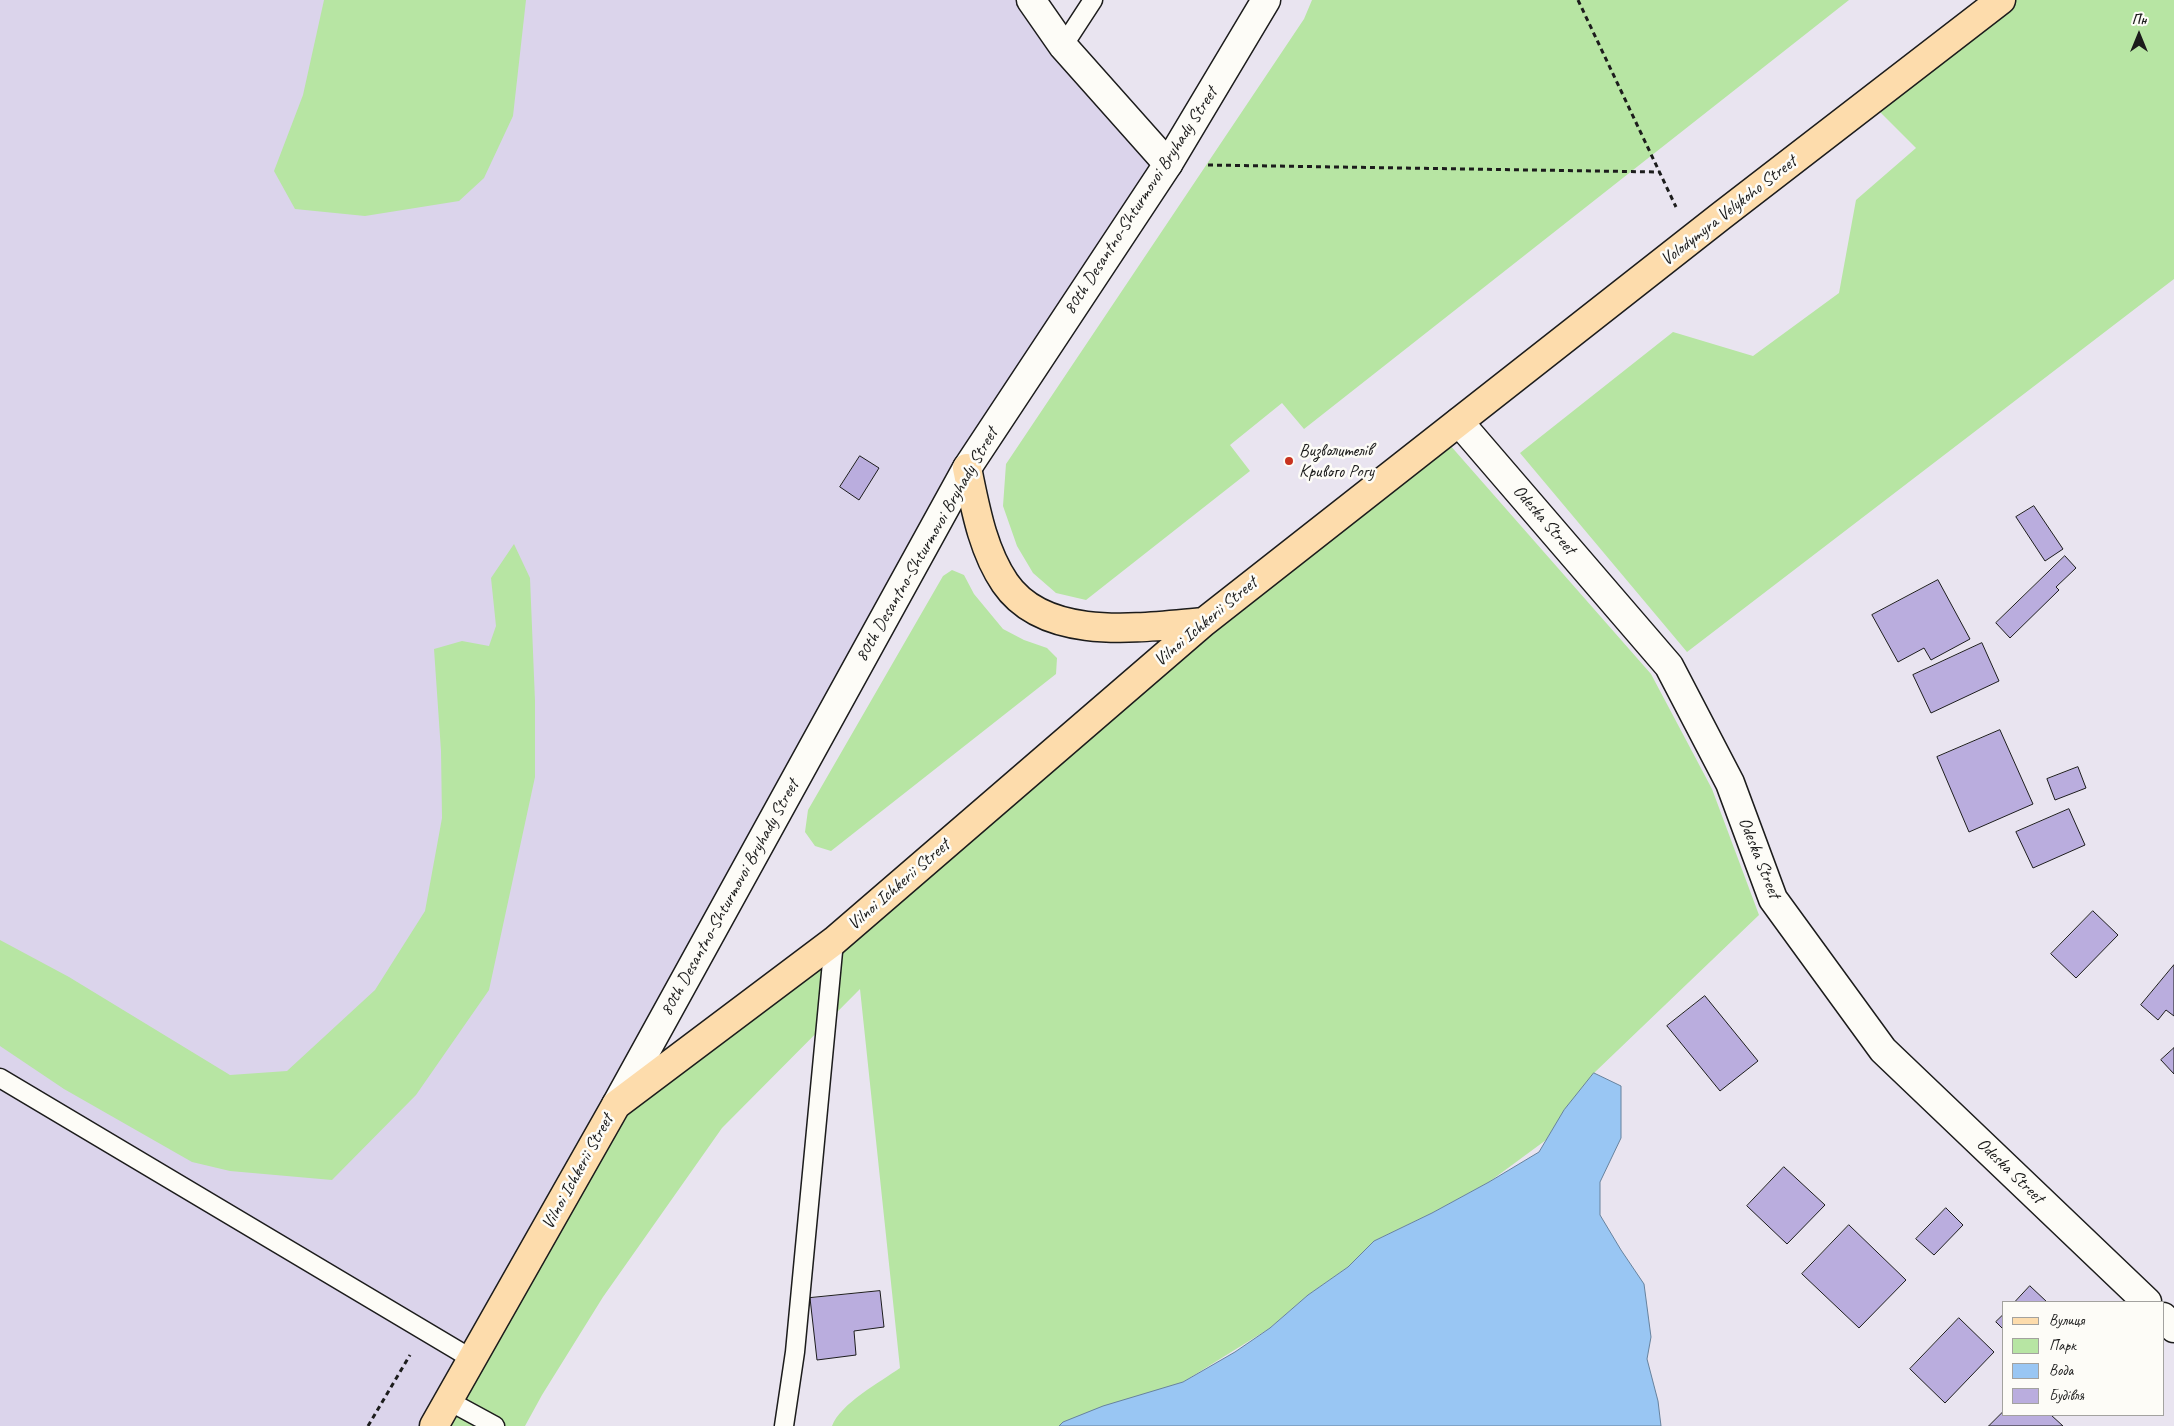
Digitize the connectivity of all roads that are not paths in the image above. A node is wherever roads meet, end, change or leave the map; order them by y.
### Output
1 (1031, 0) edge
2 (1093, 0) edge
3 (1266, 0) edge
4 (2001, 0) edge
5 (1063, 46) junction
6 (1168, 164) junction
7 (1459, 422) junction
8 (967, 468) junction
9 (1204, 622) junction
10 (834, 941) junction
11 (0, 1078) edge
12 (616, 1105) junction
13 (2146, 1301) edge
14 (2164, 1319) edge
15 (2174, 1328) edge
16 (472, 1359) junction
17 (449, 1401) junction
18 (434, 1426) edge
19 (495, 1426) edge
20 (784, 1426) edge

1 - 5 street
2 - 5 lane
3 - 6 street, 80th Desantno-Shturmovoi Bryhady Street
4 - 7 main road, Volodymyra Velykoho Street
5 - 6 street
6 - 8 street, 80th Desantno-Shturmovoi Bryhady Street
7 - 9 main road, Vilnoi Ichkerii Street
7 - 13 street, Odeska Street
8 - 9 main road
8 - 12 street, 80th Desantno-Shturmovoi Bryhady Street
9 - 10 main road, Vilnoi Ichkerii Street
10 - 12 main road, Vilnoi Ichkerii Street
10 - 20 lane
11 - 16 lane
12 - 16 main road, Vilnoi Ichkerii Street
14 - 15 street
16 - 17 main road, Vilnoi Ichkerii Street
17 - 18 main road, Vilnoi Ichkerii Street
17 - 19 lane

